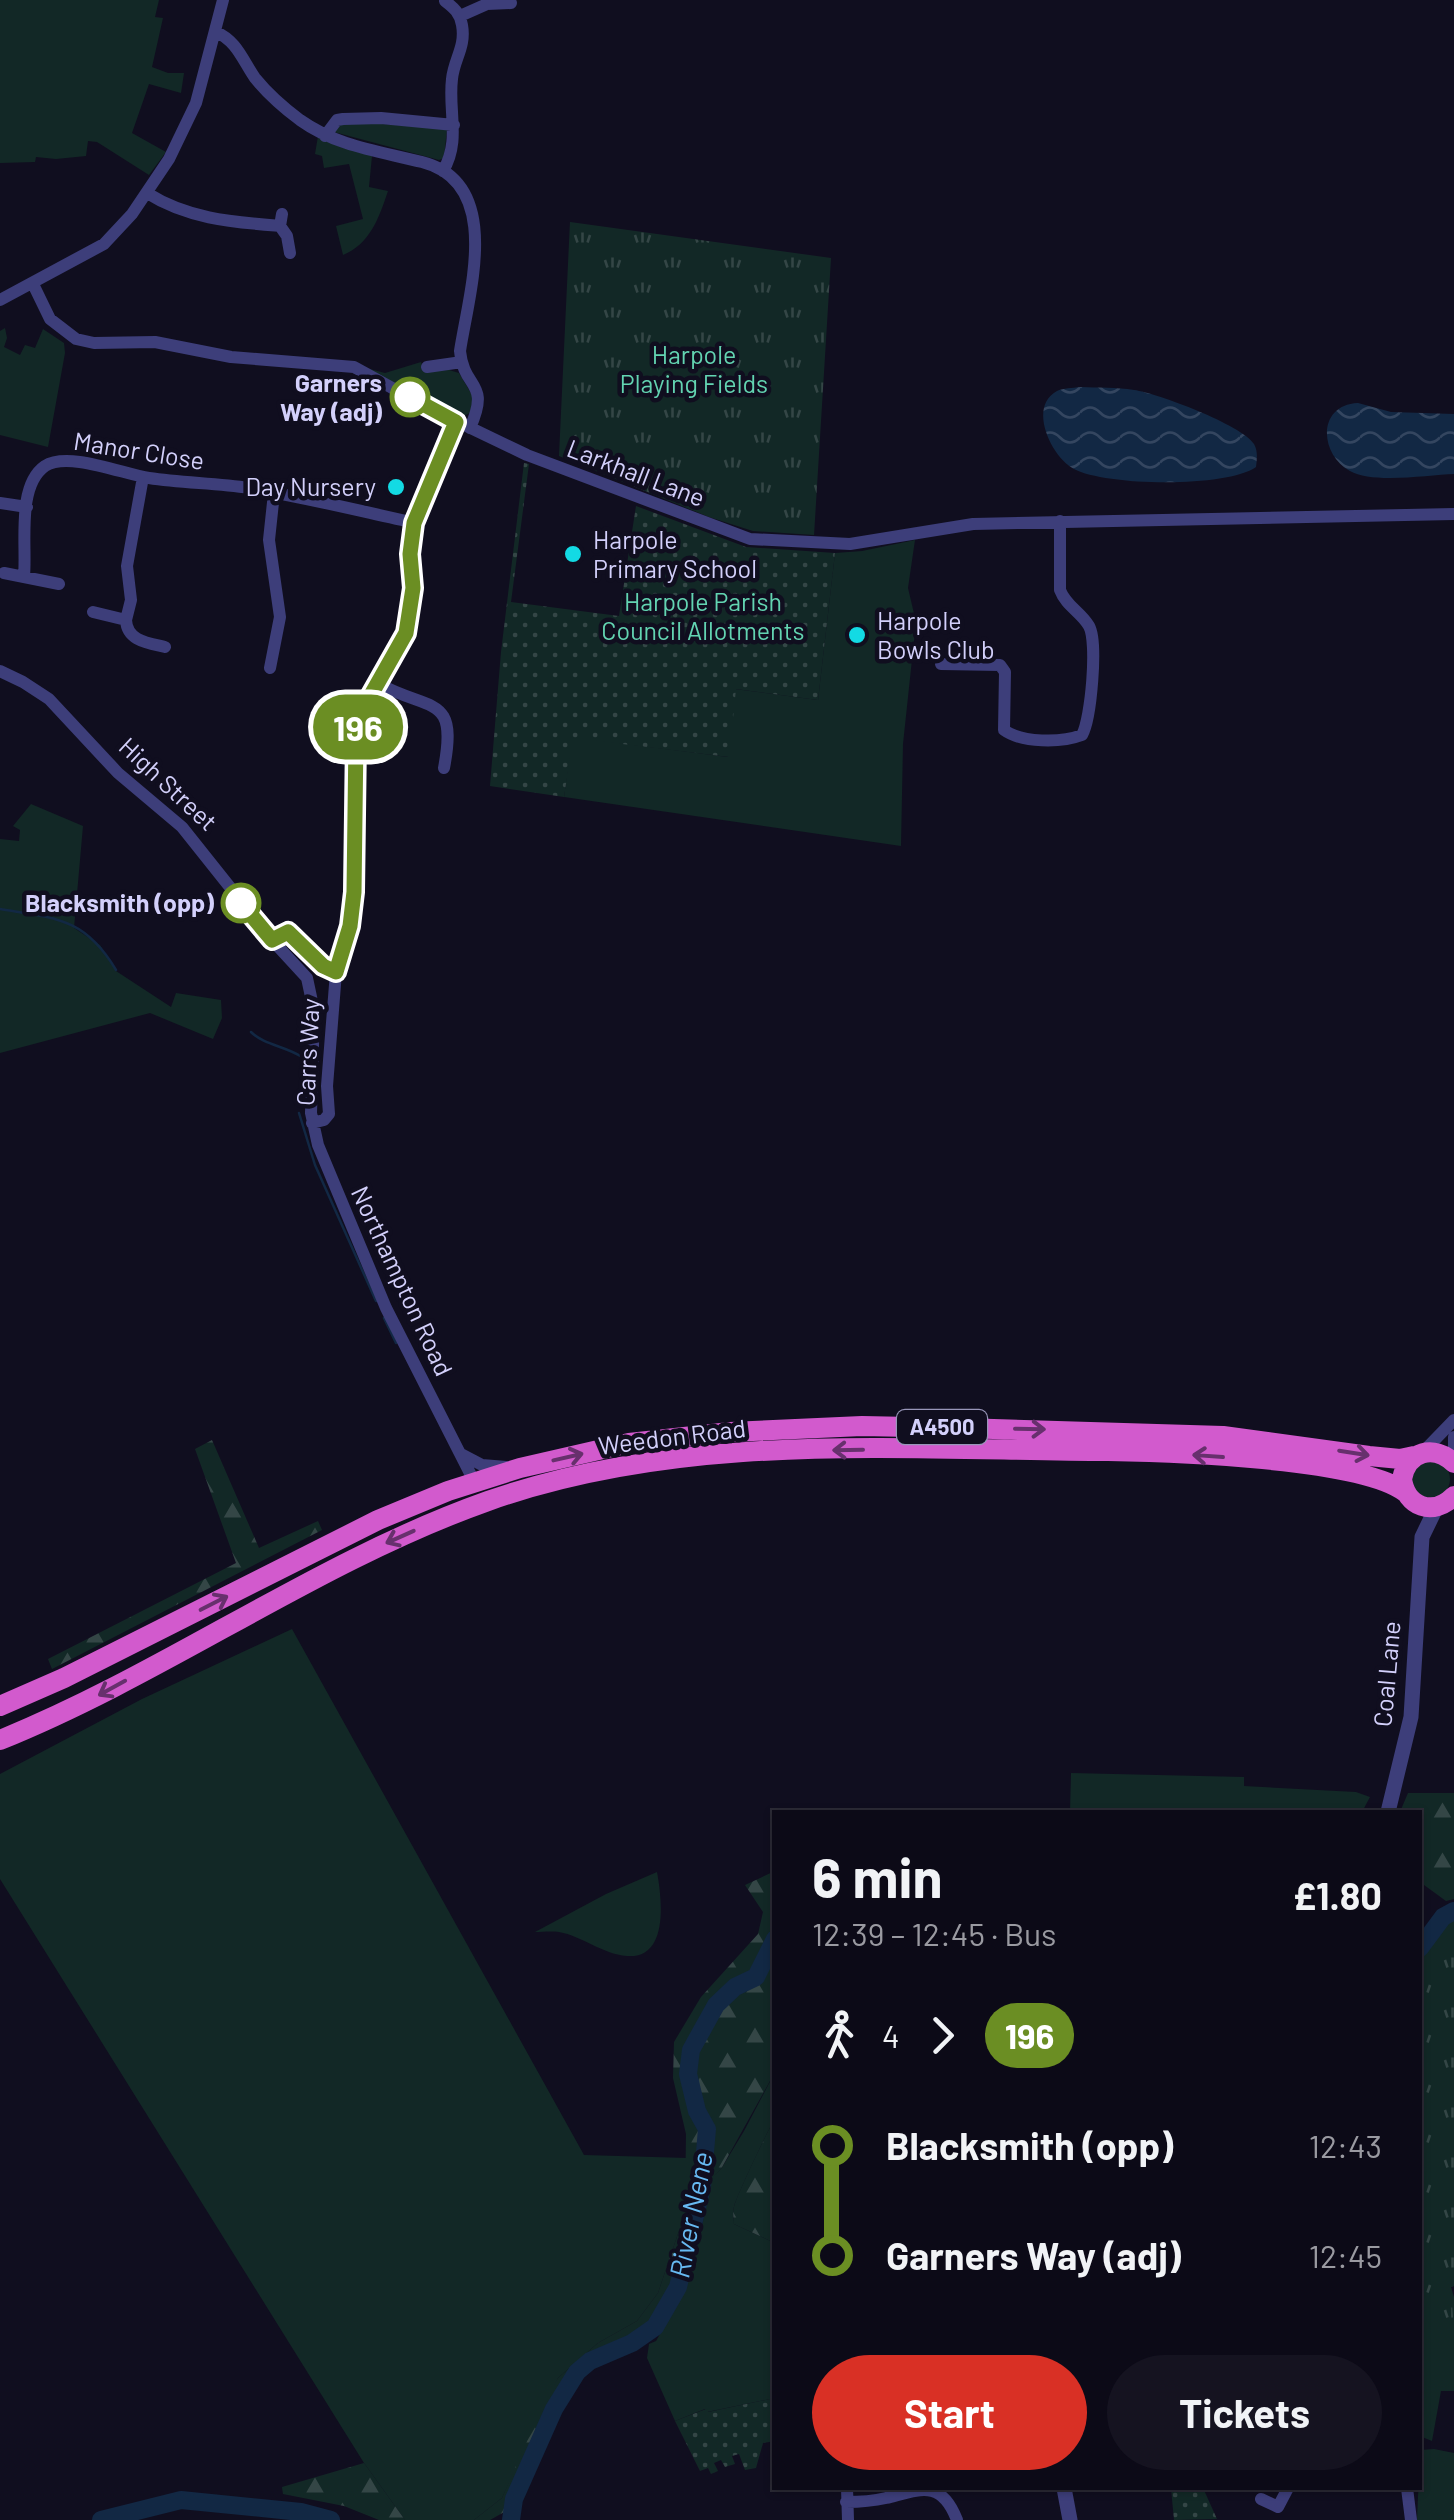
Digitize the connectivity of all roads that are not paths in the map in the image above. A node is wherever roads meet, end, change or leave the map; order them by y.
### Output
1 (223, 0) edge
2 (445, 0) edge
3 (510, 3) dead end
4 (460, 16) junction
5 (216, 32) junction
6 (454, 124) junction
7 (325, 136) junction
8 (443, 172) junction
9 (147, 194) junction
10 (290, 253) dead end
11 (33, 284) junction
12 (0, 300) edge
13 (462, 362) junction
14 (428, 367) dead end
15 (456, 422) junction
16 (470, 428) junction
17 (143, 477) junction
18 (274, 493) junction
19 (0, 503) edge
20 (27, 508) junction
21 (1454, 514) edge
22 (1060, 521) junction
23 (414, 523) junction
24 (4, 573) dead end
25 (24, 576) junction
26 (59, 584) dead end
27 (93, 612) dead end
28 (126, 620) junction
29 (165, 647) dead end
30 (941, 664) dead end
31 (270, 668) dead end
32 (0, 671) edge
33 (379, 684) junction
34 (444, 768) dead end
35 (272, 940) junction
36 (336, 972) junction
37 (312, 1124) junction
38 (1454, 1420) edge
39 (1454, 1436) edge
40 (1418, 1454) junction
41 (462, 1458) junction
42 (1454, 1460) edge
43 (520, 1468) junction
44 (474, 1483) junction
45 (448, 1491) junction
46 (1408, 1496) junction
47 (490, 1500) junction
48 (1448, 1503) edge
49 (1422, 1538) junction
50 (0, 1706) edge
51 (0, 1740) edge
52 (1388, 1810) edge
53 (914, 2490) edge
54 (927, 2490) edge
55 (1064, 2490) edge
56 (1287, 2490) edge
57 (1407, 2490) edge
58 (846, 2495) edge
59 (1261, 2499) dead end
60 (848, 2520) edge
61 (957, 2520) edge
62 (1070, 2520) edge
63 (1411, 2520) edge

1 - 5 street
2 - 4 street
3 - 4 street
4 - 6 street
5 - 7 street
5 - 9 street
6 - 7 street
6 - 8 street
7 - 8 street
8 - 13 street
9 - 10 street
9 - 11 street
11 - 12 street
11 - 15 street, Larkhall Lane
13 - 14 street
13 - 16 street
15 - 16 street, Larkhall Lane
15 - 23 street, Carrs Way
16 - 22 street, Larkhall Lane
17 - 18 street, Manor Close
17 - 20 street, Manor Close
17 - 28 street
18 - 23 street, Manor Close
18 - 31 street
19 - 20 street
20 - 25 street, Manor Close
21 - 22 street, Larkhall Lane
22 - 30 street
23 - 33 street, Carrs Way
24 - 25 street
25 - 26 street
27 - 28 street
28 - 29 street
32 - 35 street, High Street
33 - 34 street
33 - 36 street, Carrs Way
35 - 36 street, Carrs Way
35 - 37 street, High Street
36 - 37 street, Carrs Way
37 - 41 street, Northampton Road
38 - 40 street
39 - 42 street
40 - 42 highway, Weedon Road
43 -> 40 highway, Weedon Road / A4500
40 - 46 highway
41 - 43 street
41 - 44 street, Northampton Road
41 - 45 street
43 - 44 highway, Weedon Road / A4500
44 - 45 highway, Weedon Road / A4500
44 - 47 street, Northampton Road
50 -> 45 highway, Weedon Road / A4500
46 -> 47 highway, Weedon Road / A4500
46 - 48 highway, Weedon Road
46 - 49 street, Coal Lane
47 -> 51 highway, Weedon Road / A4500
48 - 49 street, Coal Lane
49 - 52 street, Coal Lane
53 - 58 street
54 - 61 street
55 - 62 street
56 - 59 street
57 - 63 street
58 - 60 street

